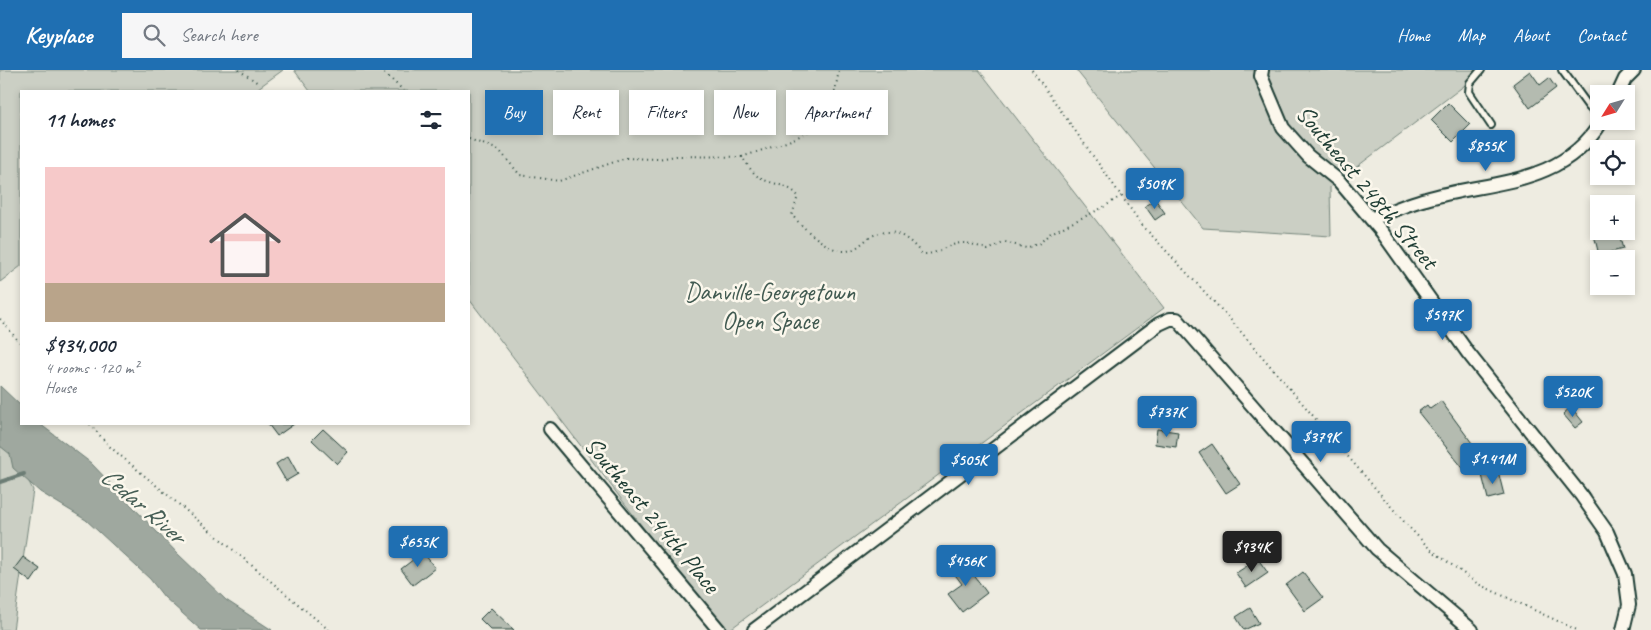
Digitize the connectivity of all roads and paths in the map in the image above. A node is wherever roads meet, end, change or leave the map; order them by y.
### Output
1 (239, 70) edge
2 (381, 70) edge
3 (839, 70) edge
4 (1032, 70) edge
5 (1262, 70) edge
6 (1481, 70) edge
7 (1562, 70) edge
8 (1634, 70) edge
9 (258, 83) dead end
10 (1623, 85) edge
11 (403, 90) edge
12 (1590, 109) edge
13 (1491, 125) dead end
14 (1595, 130) edge
15 (470, 139) edge
16 (742, 157) junction
17 (1121, 196) junction
18 (1371, 219) junction
19 (0, 320) edge
20 (20, 343) edge
21 (91, 425) edge
22 (550, 429) dead end
23 (329, 630) edge
24 (719, 630) edge
25 (754, 630) edge
26 (1472, 630) edge
27 (1577, 630) edge
28 (1623, 630) edge

1 - 9 path
2 - 11 path
3 - 16 path
4 - 17 path
5 - 18 street, Southeast 248th Street
6 - 13 lane
7 - 12 lane
8 - 10 street
14 - 18 street
15 - 16 path
16 - 17 path
17 - 27 path
18 - 28 street, Southeast 248th Street
19 - 20 path
21 - 23 path
22 - 24 street, Southeast 244th Place
25 - 26 street

